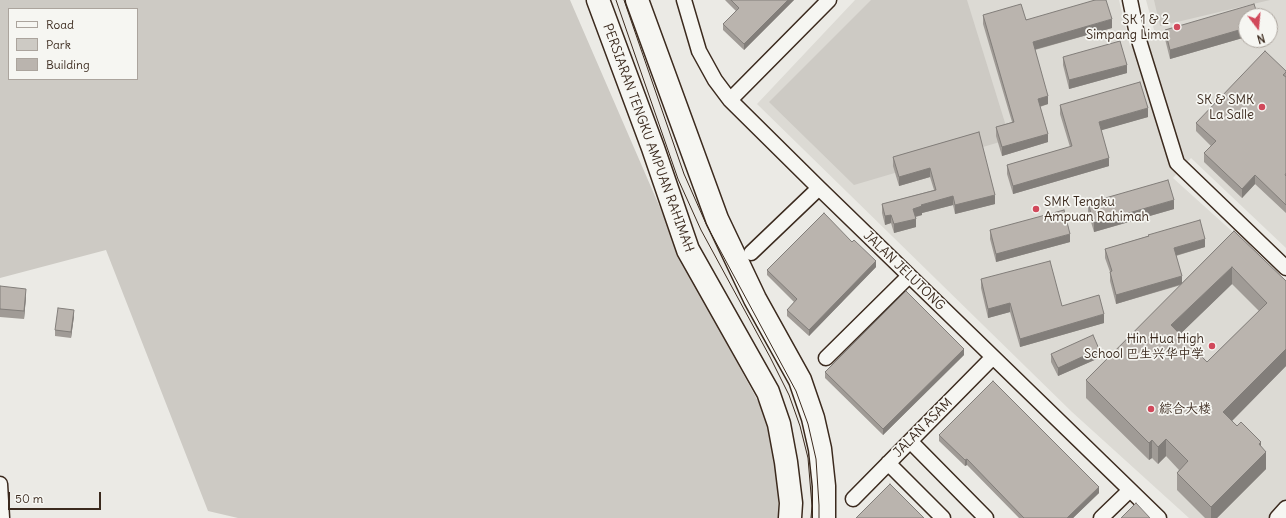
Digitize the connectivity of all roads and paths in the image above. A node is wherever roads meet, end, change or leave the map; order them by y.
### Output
1 (598, 0) edge
2 (637, 0) edge
3 (684, 0) edge
4 (829, 0) edge
5 (1130, 0) edge
6 (730, 100) junction
7 (819, 188) junction
8 (751, 253) dead end
9 (1286, 268) edge
10 (909, 276) junction
11 (993, 357) junction
12 (826, 358) dead end
13 (910, 441) junction
14 (888, 463) junction
15 (0, 484) edge
16 (1130, 490) junction
17 (853, 499) dead end
18 (1286, 508) edge
19 (2, 518) edge
20 (790, 518) edge
21 (824, 518) edge
22 (943, 518) edge
23 (986, 518) edge
24 (1101, 518) edge
25 (1159, 518) edge
26 (1276, 518) edge

1 - 20 highway, PERSIARAN TENGKU AMPUAN RAHIMAH
2 - 21 highway
3 - 6 street, JALAN JELUTONG
4 - 6 street
5 - 9 street
6 - 7 street, JALAN JELUTONG
7 - 8 street
7 - 10 street, JALAN JELUTONG
10 - 11 street, JALAN JELUTONG
10 - 12 street
11 - 13 street, JALAN ASAM
11 - 16 street, JALAN JELUTONG
13 - 14 street, JALAN ASAM
13 - 23 street
14 - 17 street, JALAN ASAM
14 - 22 street
15 - 19 street
16 - 24 street
16 - 25 street, JALAN JELUTONG
18 - 26 street

